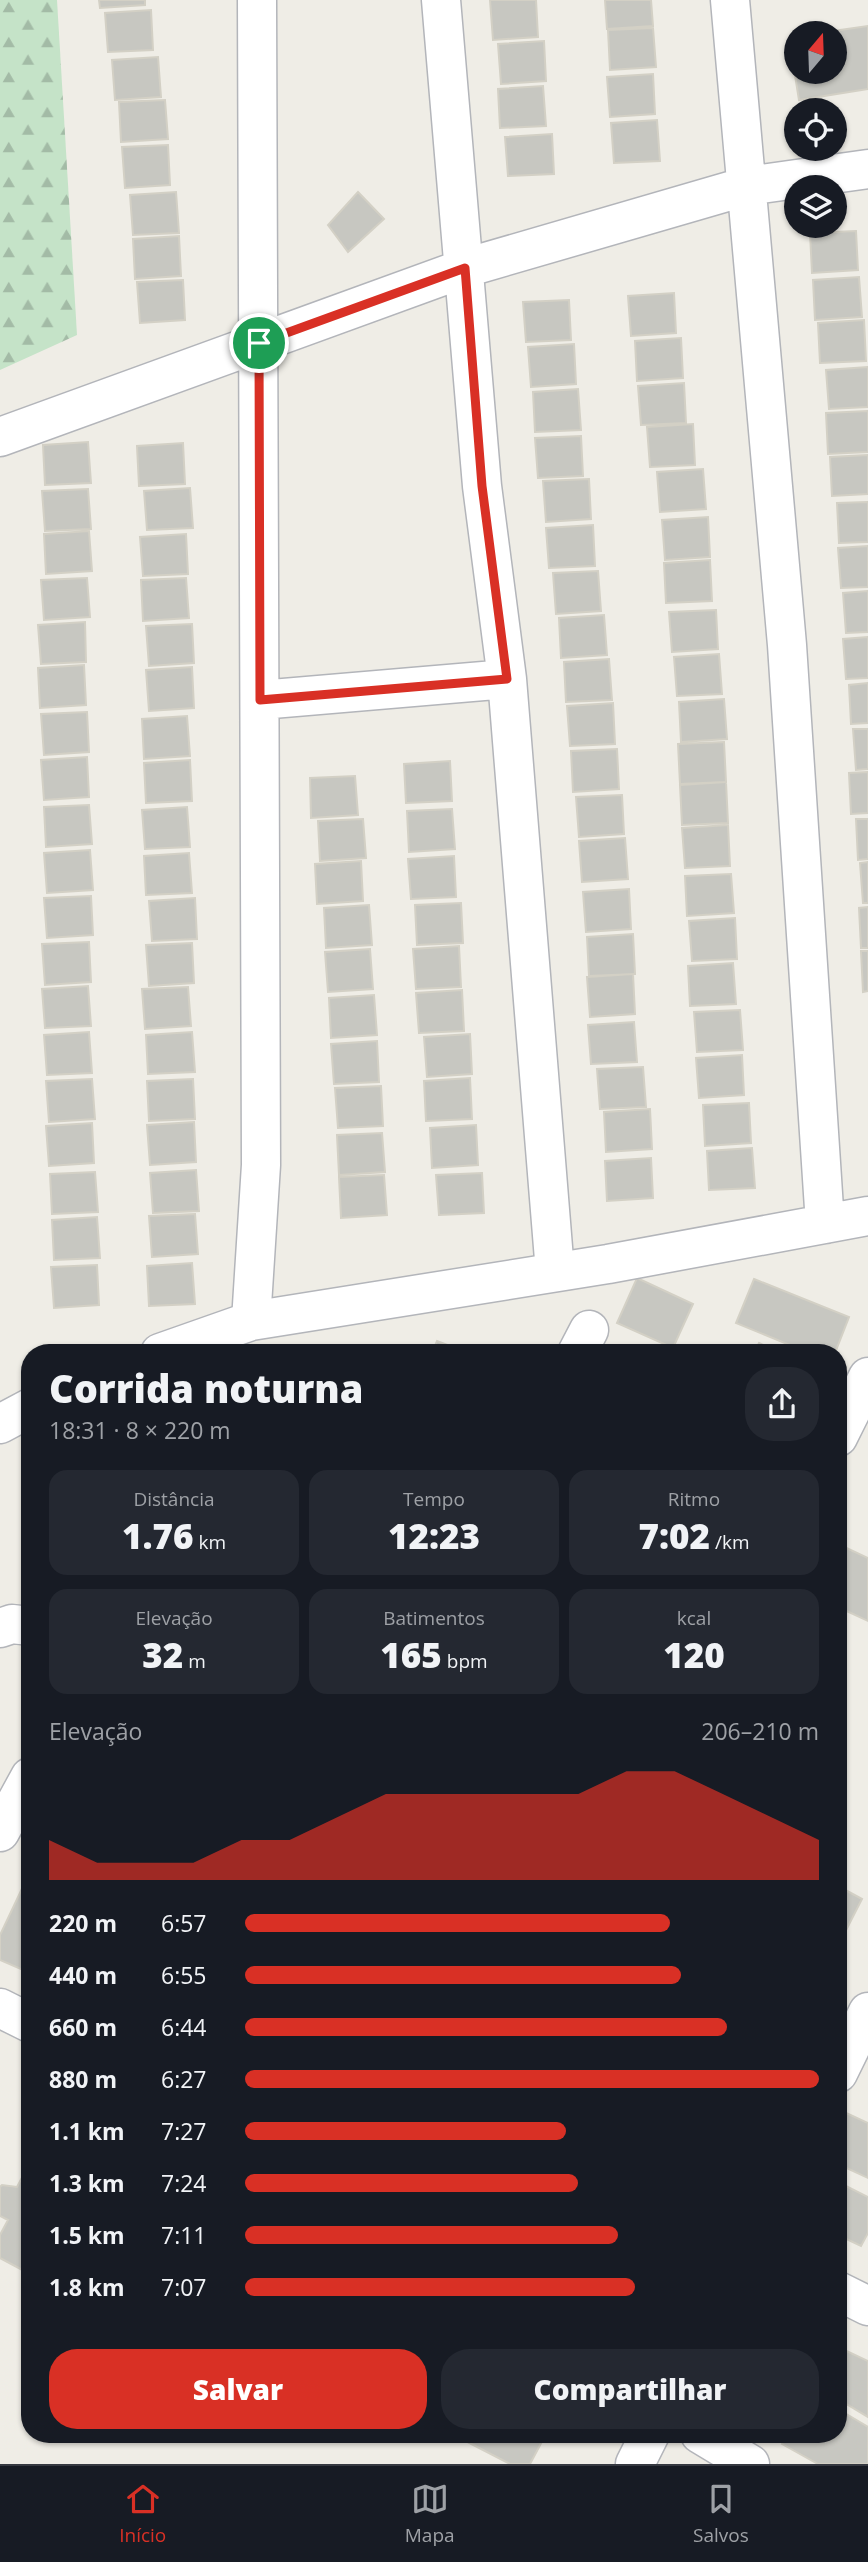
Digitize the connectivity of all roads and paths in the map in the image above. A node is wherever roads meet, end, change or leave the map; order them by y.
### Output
1 (257, 0) edge
2 (441, 0) edge
3 (730, 0) edge
4 (868, 169) edge
5 (747, 186) junction
6 (465, 268) junction
7 (259, 343) junction
8 (0, 437) edge
9 (507, 679) junction
10 (260, 700) junction
11 (868, 1216) edge
12 (825, 1224) junction
13 (555, 1272) junction
14 (251, 1321) junction
15 (186, 1344) edge
16 (868, 1377) edge
17 (21, 1413) edge
18 (847, 1419) edge
19 (0, 1424) edge
20 (21, 1625) edge
21 (0, 1628) edge
22 (21, 1794) edge
23 (0, 1832) edge
24 (0, 2008) edge
25 (868, 2012) edge
26 (21, 2018) edge
27 (850, 2072) edge
28 (847, 2296) edge
29 (868, 2306) edge
30 (645, 2443) edge
31 (715, 2443) edge
32 (635, 2464) edge
33 (750, 2464) edge

1 - 7 street
2 - 6 street
3 - 5 street
4 - 5 street
5 - 6 street
5 - 12 street
6 - 7 street
6 - 9 street
7 - 8 street
7 - 10 street
9 - 10 street
9 - 13 street
10 - 14 street
11 - 12 street
12 - 13 street
13 - 14 street
14 - 15 street
16 - 18 street
17 - 19 street
20 - 21 street
22 - 23 street
24 - 26 street
25 - 27 street
28 - 29 street
30 - 32 street
31 - 33 street

